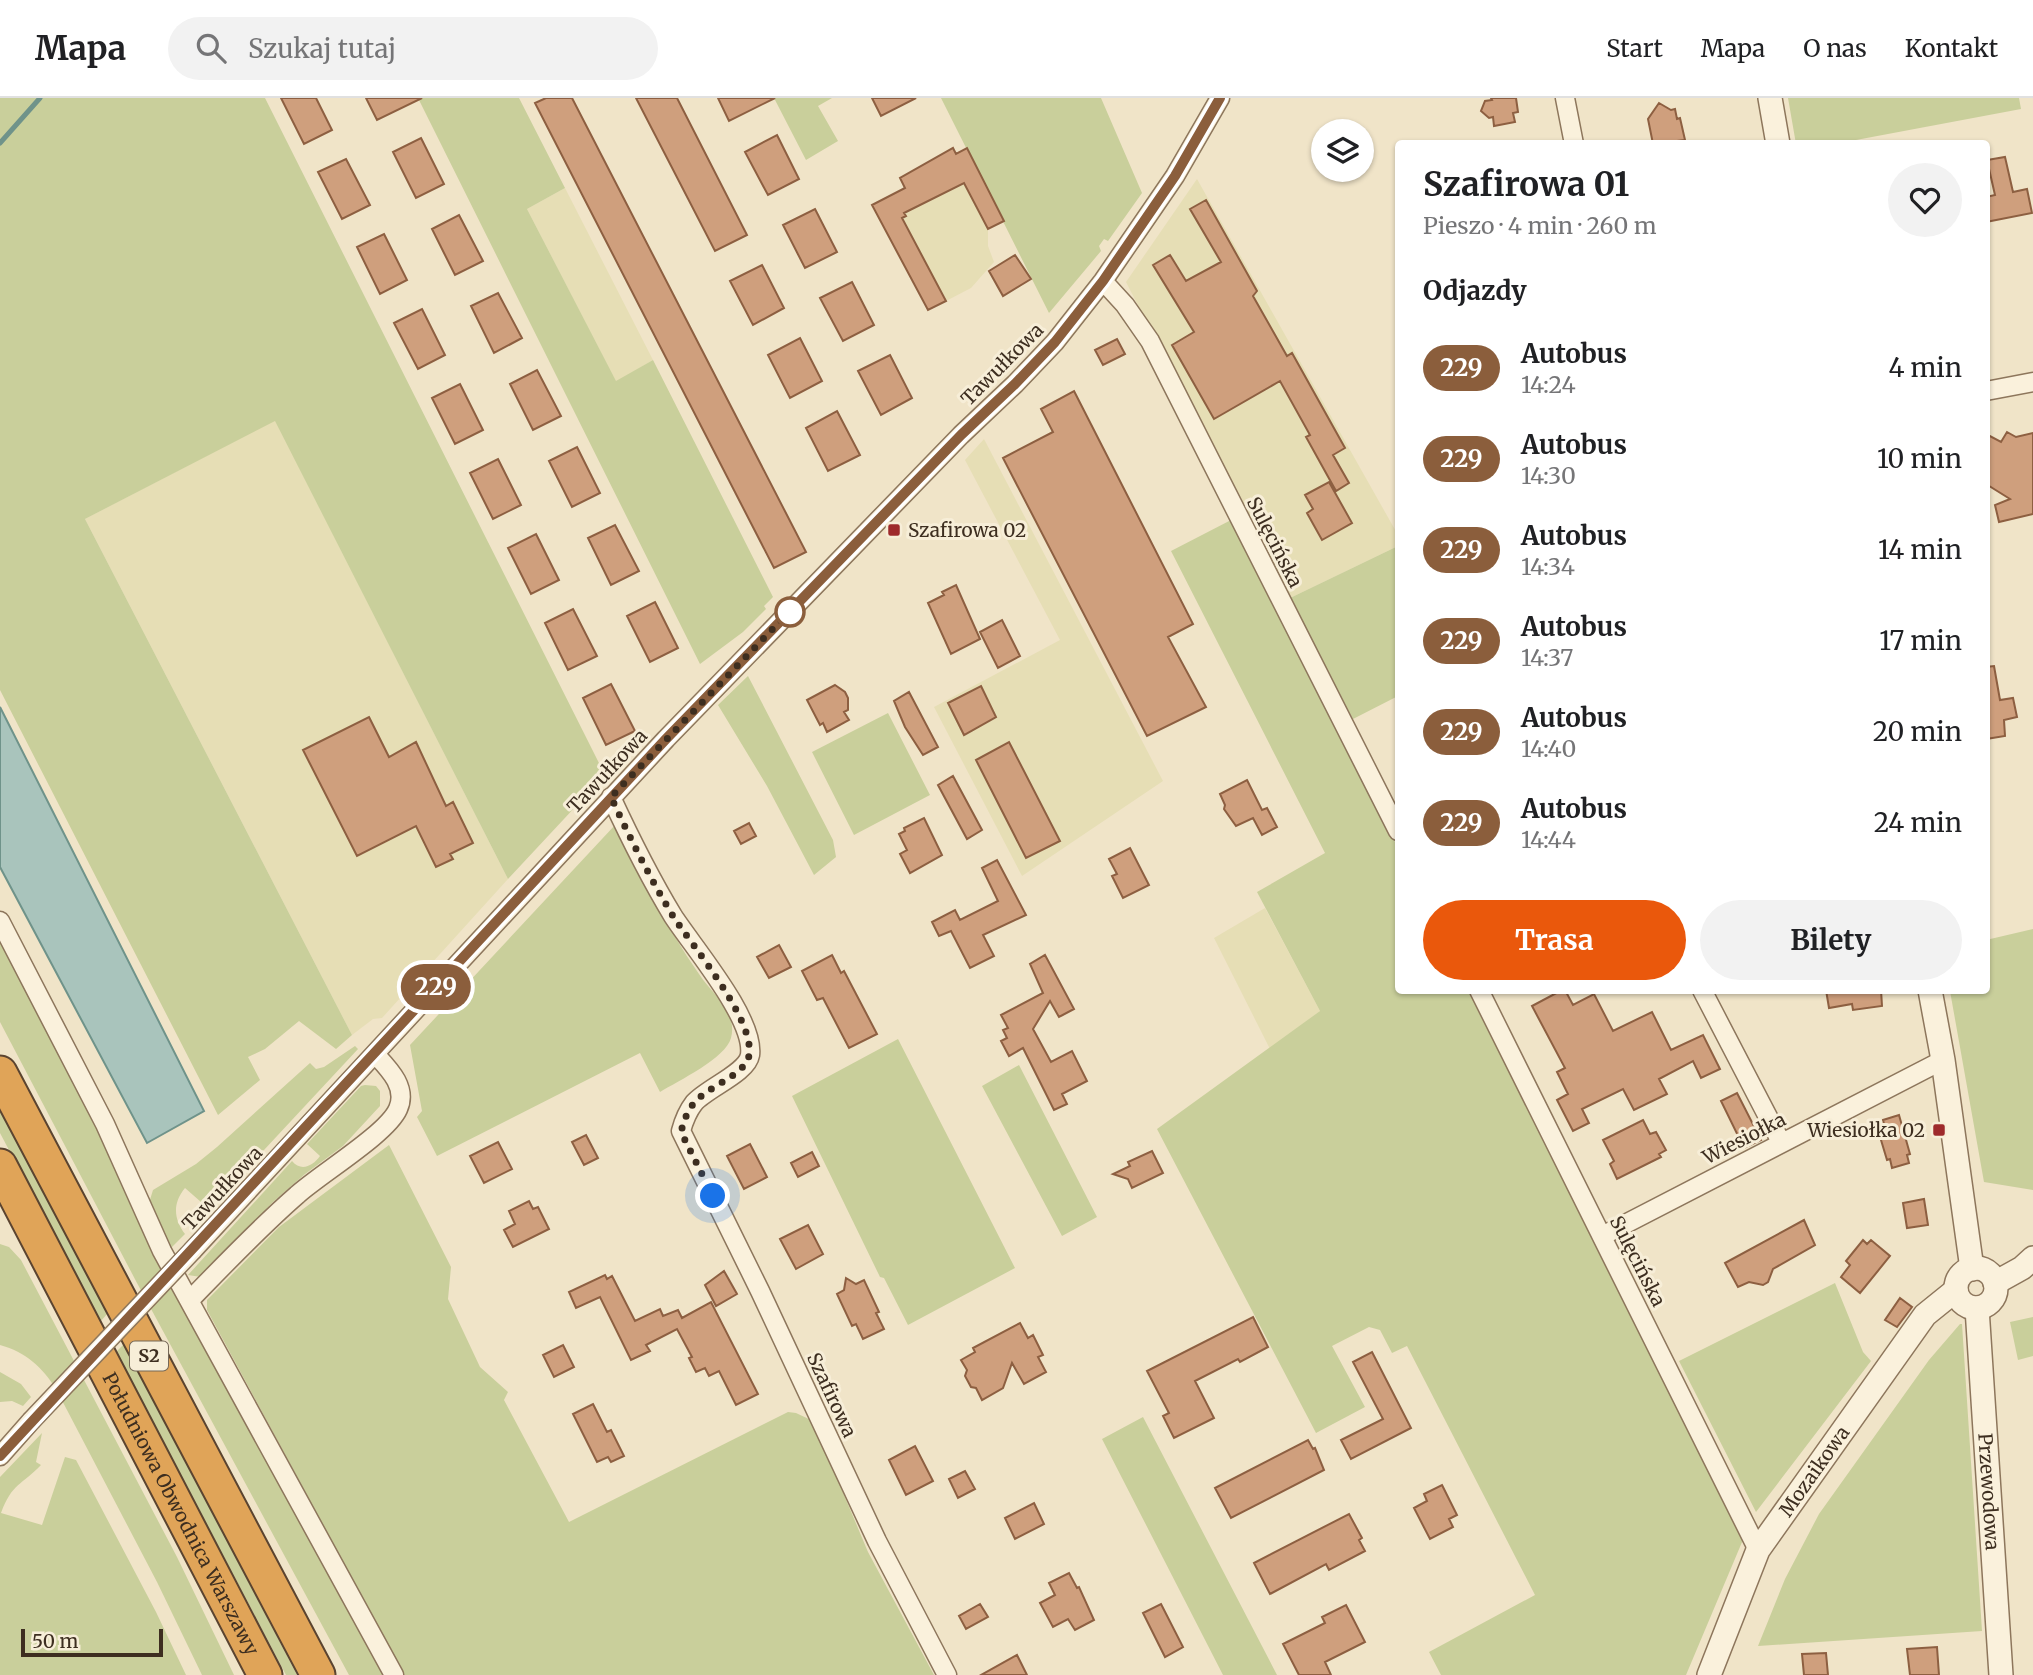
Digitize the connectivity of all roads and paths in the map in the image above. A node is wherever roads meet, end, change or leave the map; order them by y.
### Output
1 (1220, 98) edge
2 (1565, 98) edge
3 (1770, 98) edge
4 (1573, 140) edge
5 (1777, 140) edge
6 (1103, 281) junction
7 (2033, 382) edge
8 (1990, 390) edge
9 (611, 797) junction
10 (1395, 825) edge
11 (0, 921) edge
12 (1481, 994) edge
13 (1704, 994) edge
14 (1931, 994) edge
15 (374, 1054) junction
16 (1943, 1060) junction
17 (0, 1073) edge
18 (1781, 1142) junction
19 (0, 1166) edge
20 (1602, 1236) junction
21 (2033, 1258) edge
22 (1972, 1269) junction
23 (1995, 1283) junction
24 (1956, 1290) junction
25 (190, 1300) junction
26 (1977, 1308) junction
27 (0, 1456) edge
28 (1758, 1550) junction
29 (265, 1675) edge
30 (318, 1675) edge
31 (394, 1675) edge
32 (947, 1675) edge
33 (1709, 1675) edge
34 (2001, 1675) edge

1 - 6 street, Tawułkowa
2 - 4 street
3 - 5 street
6 - 9 street, Tawułkowa
6 - 10 street, Sulęcińska
7 - 8 street
9 - 15 street, Tawułkowa
9 - 32 street, Szafirowa
11 - 25 street
12 - 20 street, Sulęcińska
13 - 18 street
14 - 16 street
15 - 25 street
15 - 27 street, Tawułkowa, bridge
16 - 18 street, Wiesiołka
16 - 22 street
17 - 30 highway, S2
18 - 20 street, Wiesiołka
19 - 29 highway, Południowa Obwodnica Warszawy / S2
20 - 28 street, Sulęcińska
21 - 23 street
22 - 23 street
22 - 24 street
23 - 26 street
24 - 26 street
24 - 28 street, Mozaikowa
25 - 31 street
26 - 34 street, Przewodowa
28 - 33 street, Mozaikowa

